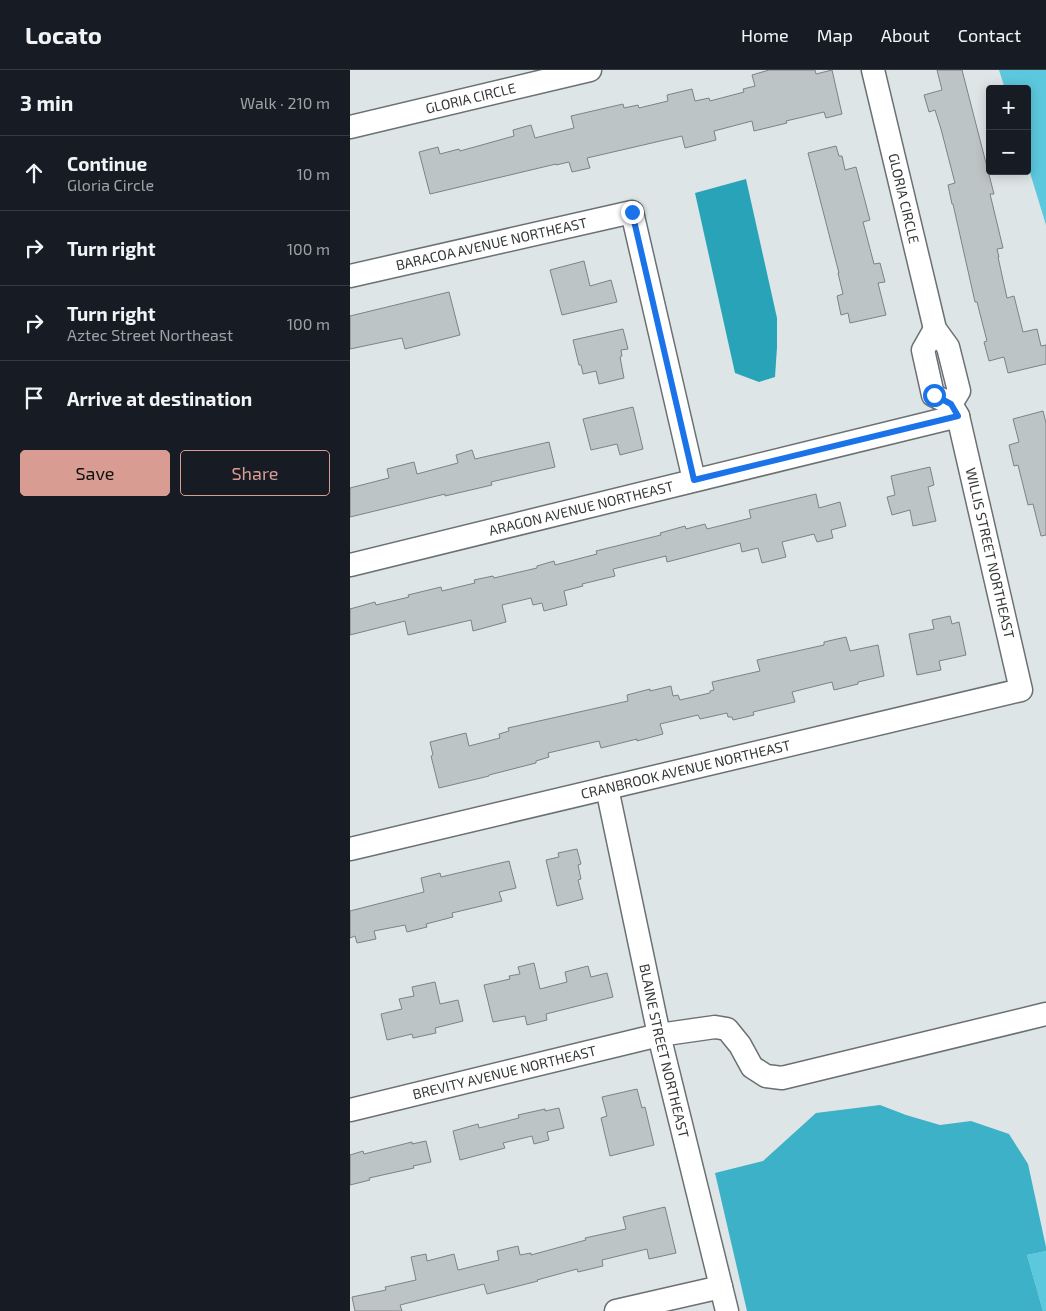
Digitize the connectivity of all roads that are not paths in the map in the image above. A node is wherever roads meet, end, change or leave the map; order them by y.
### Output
1 (590, 70) edge
2 (873, 70) edge
3 (350, 127) edge
4 (350, 276) edge
5 (954, 410) junction
6 (694, 480) junction
7 (350, 565) edge
8 (1022, 690) joint
9 (607, 788) junction
10 (350, 849) edge
11 (1046, 1014) edge
12 (659, 1036) junction
13 (350, 1110) edge
14 (721, 1287) junction
15 (616, 1311) edge
16 (727, 1311) edge

1 - 3 street, GLORIA CIRCLE
2 - 5 street, GLORIA CIRCLE
4 - 6 street, BARACOA AVENUE NORTHEAST
5 - 6 street, ARAGON AVENUE NORTHEAST
5 - 8 street, WILLIS STREET NORTHEAST
6 - 7 street, ARAGON AVENUE NORTHEAST
8 - 9 street, CRANBROOK AVENUE NORTHEAST
9 - 10 street, CRANBROOK AVENUE NORTHEAST
9 - 12 street, BLAINE STREET NORTHEAST
11 - 12 street, BREVITY AVENUE NORTHEAST
12 - 13 street, BREVITY AVENUE NORTHEAST
12 - 14 street, BLAINE STREET NORTHEAST
14 - 15 street
14 - 16 street, BLAINE STREET NORTHEAST

